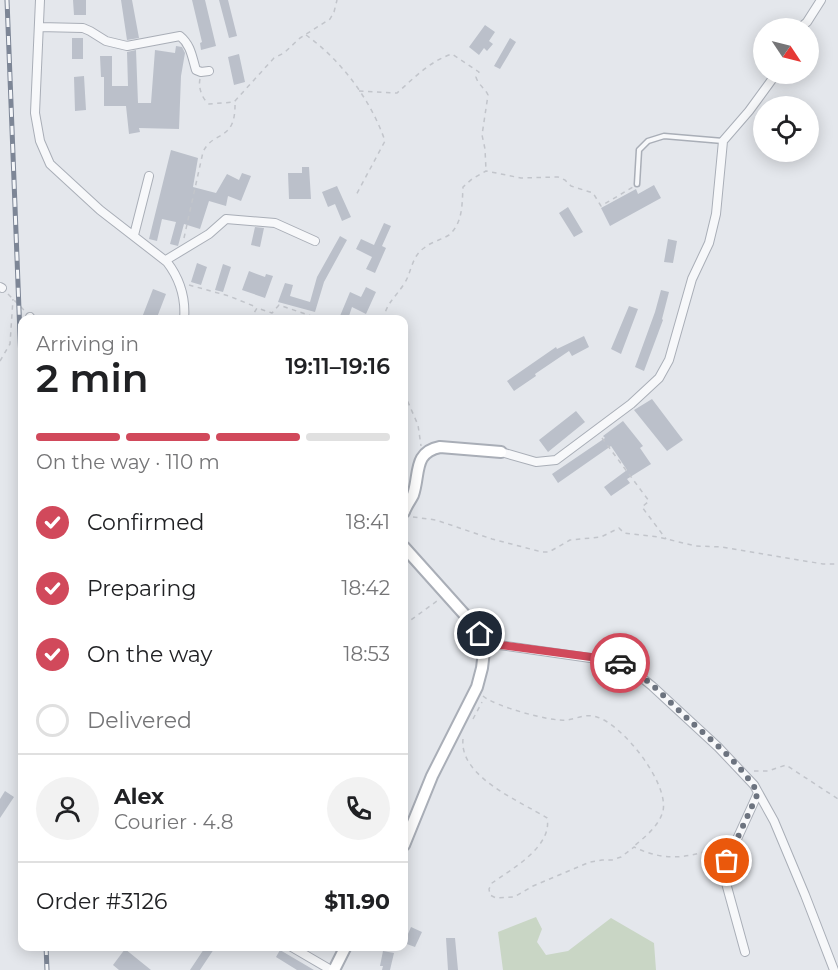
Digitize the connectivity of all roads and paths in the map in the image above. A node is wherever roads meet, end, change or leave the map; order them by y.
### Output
1 (40, 0) edge
2 (337, 0) edge
3 (821, 0) edge
4 (810, 18) edge
5 (39, 27) junction
6 (305, 34) junction
7 (205, 71) joint
8 (769, 84) edge
9 (358, 92) junction
10 (234, 102) junction
11 (723, 141) junction
12 (486, 171) junction
13 (149, 176) dead end
14 (637, 184) joint
15 (355, 197) dead end
16 (134, 235) junction
17 (315, 242) dead end
18 (181, 251) junction
19 (166, 260) junction
20 (179, 282) junction
21 (1, 287) edge
22 (13, 298) junction
23 (257, 308) junction
24 (28, 315) edge
25 (184, 315) edge
26 (253, 315) edge
27 (308, 315) edge
28 (384, 315) edge
29 (0, 361) edge
30 (408, 402) edge
31 (596, 430) junction
32 (501, 452) joint
33 (419, 462) junction
34 (408, 505) edge
35 (408, 511) edge
36 (666, 539) junction
37 (408, 551) edge
38 (838, 564) edge
39 (450, 598) junction
40 (408, 622) edge
41 (485, 643) junction
42 (470, 723) dead end
43 (466, 731) dead end
44 (741, 770) junction
45 (758, 793) junction
46 (838, 799) edge
47 (408, 835) edge
48 (737, 837) junction
49 (634, 847) junction
50 (299, 951) edge
51 (343, 951) edge
52 (745, 952) dead end
53 (333, 970) edge
54 (834, 970) edge

1 - 5 street
2 - 6 path
3 - 4 street
5 - 7 street
5 - 16 street
6 - 9 path
6 - 10 path
7 - 10 path
8 - 11 street
9 - 12 path
9 - 15 path
10 - 18 path
11 - 14 lane
11 - 31 street
12 - 14 path
12 - 28 path
13 - 16 street
16 - 19 street
17 - 18 street
18 - 19 street
19 - 20 street
20 - 23 path
20 - 25 street
21 - 22 path
22 - 24 path
22 - 29 path
23 - 26 path
23 - 27 path
30 - 33 path
31 - 32 street
31 - 36 path
32 - 33 street
33 - 34 street
35 - 36 path
36 - 38 path
37 - 39 street
39 - 40 path
39 - 41 street
41 - 44 street
41 - 47 street
42 - 49 path
43 - 49 path
44 - 45 street
44 - 46 path
45 - 48 street
45 - 54 street
48 - 49 path
48 - 52 street
50 - 53 street
51 - 53 street

